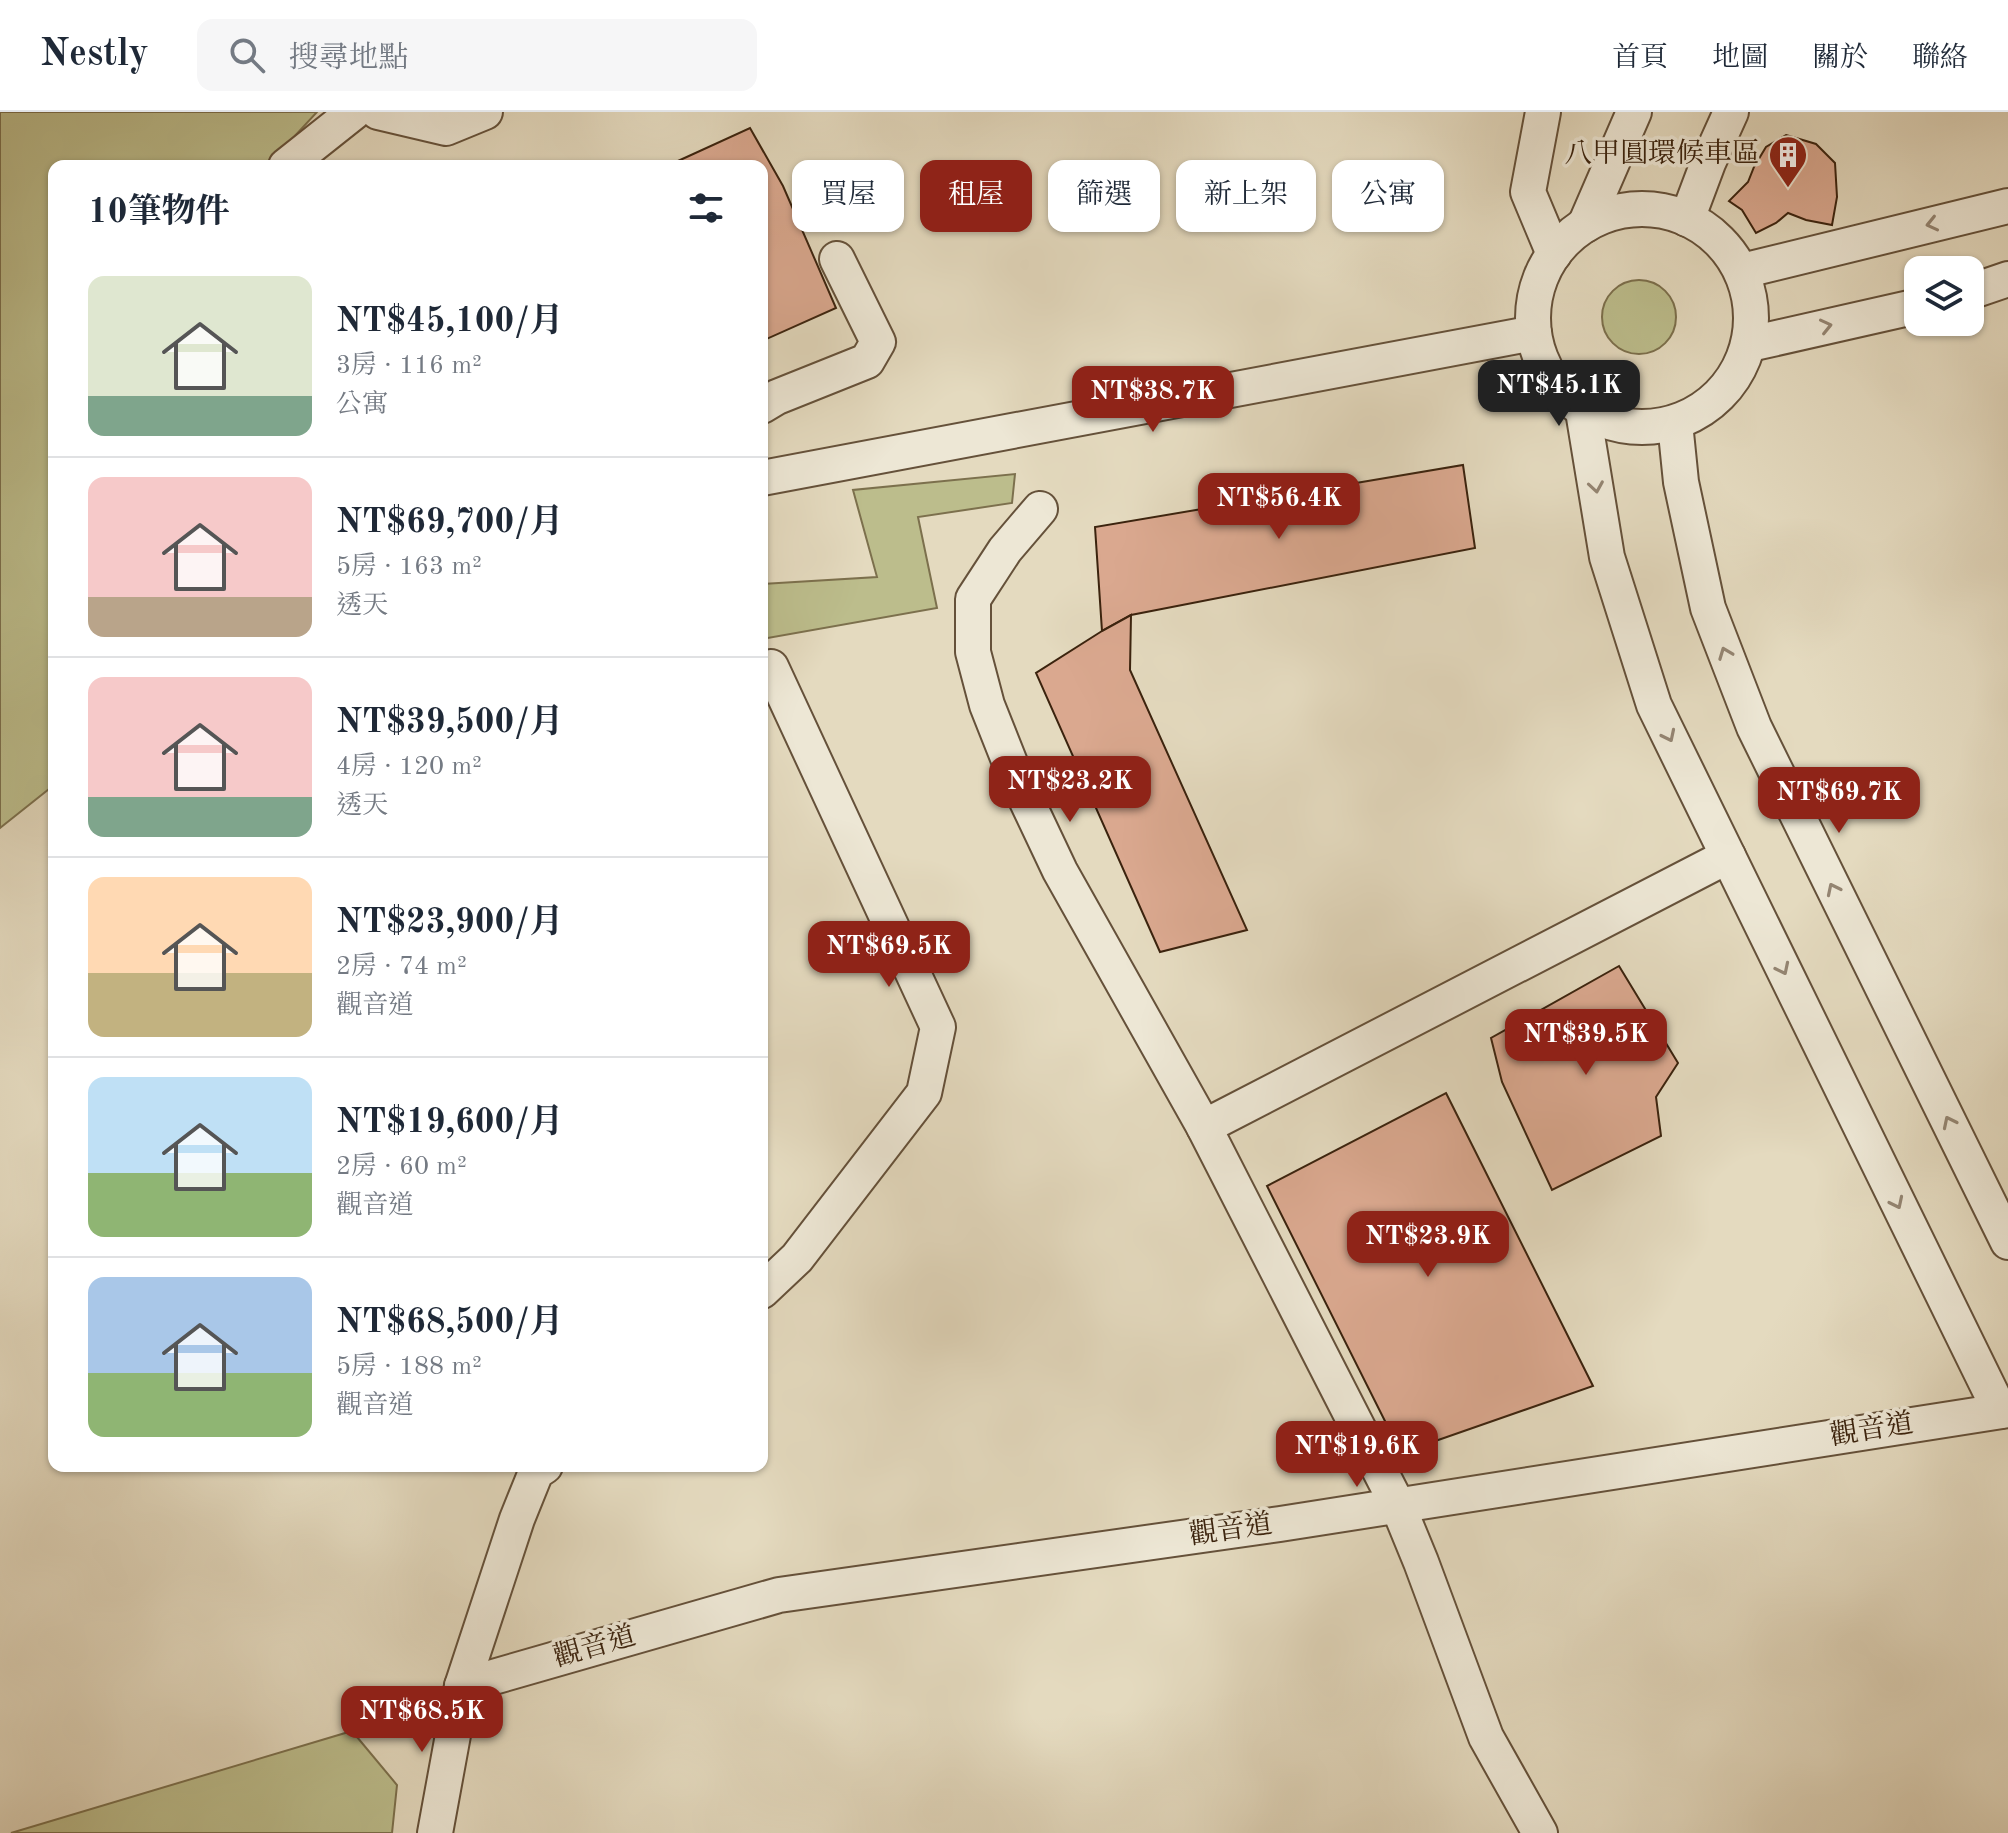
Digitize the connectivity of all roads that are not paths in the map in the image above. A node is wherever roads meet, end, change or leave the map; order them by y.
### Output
1 (354, 112) edge
2 (378, 112) edge
3 (485, 112) edge
4 (1543, 112) edge
5 (1634, 112) edge
6 (1731, 112) edge
7 (294, 160) edge
8 (2008, 206) edge
9 (1687, 219) junction
10 (1585, 225) junction
11 (1554, 254) junction
12 (837, 259) dead end
13 (1742, 271) junction
14 (2008, 279) edge
15 (1984, 287) edge
16 (1904, 309) edge
17 (1534, 333) junction
18 (1750, 344) junction
19 (768, 402) edge
20 (1583, 411) junction
21 (1675, 423) junction
22 (768, 477) edge
23 (1040, 509) dead end
24 (771, 667) dead end
25 (1728, 856) junction
26 (1204, 1127) junction
27 (2008, 1242) edge
28 (768, 1285) edge
29 (2004, 1411) edge
30 (536, 1472) edge
31 (1398, 1506) junction
32 (462, 1686) junction
33 (435, 1833) edge
34 (1540, 1833) edge

1 - 7 street
2 - 3 street
4 - 11 street
5 - 10 street
6 - 9 street
8 -> 13 street
9 - 10 street
9 - 13 street
10 - 11 street
11 - 17 street
12 - 19 street
13 - 18 street
14 - 15 street
18 -> 16 street
17 - 20 street
17 - 22 street
18 - 21 street
20 - 21 street
20 -> 25 street
27 -> 21 street
23 - 26 street
24 - 28 street
25 - 26 street
25 -> 29 street
26 - 31 street
29 - 31 street, 觀音道
30 - 32 street
31 - 32 street, 觀音道
31 - 34 street
32 - 33 street

